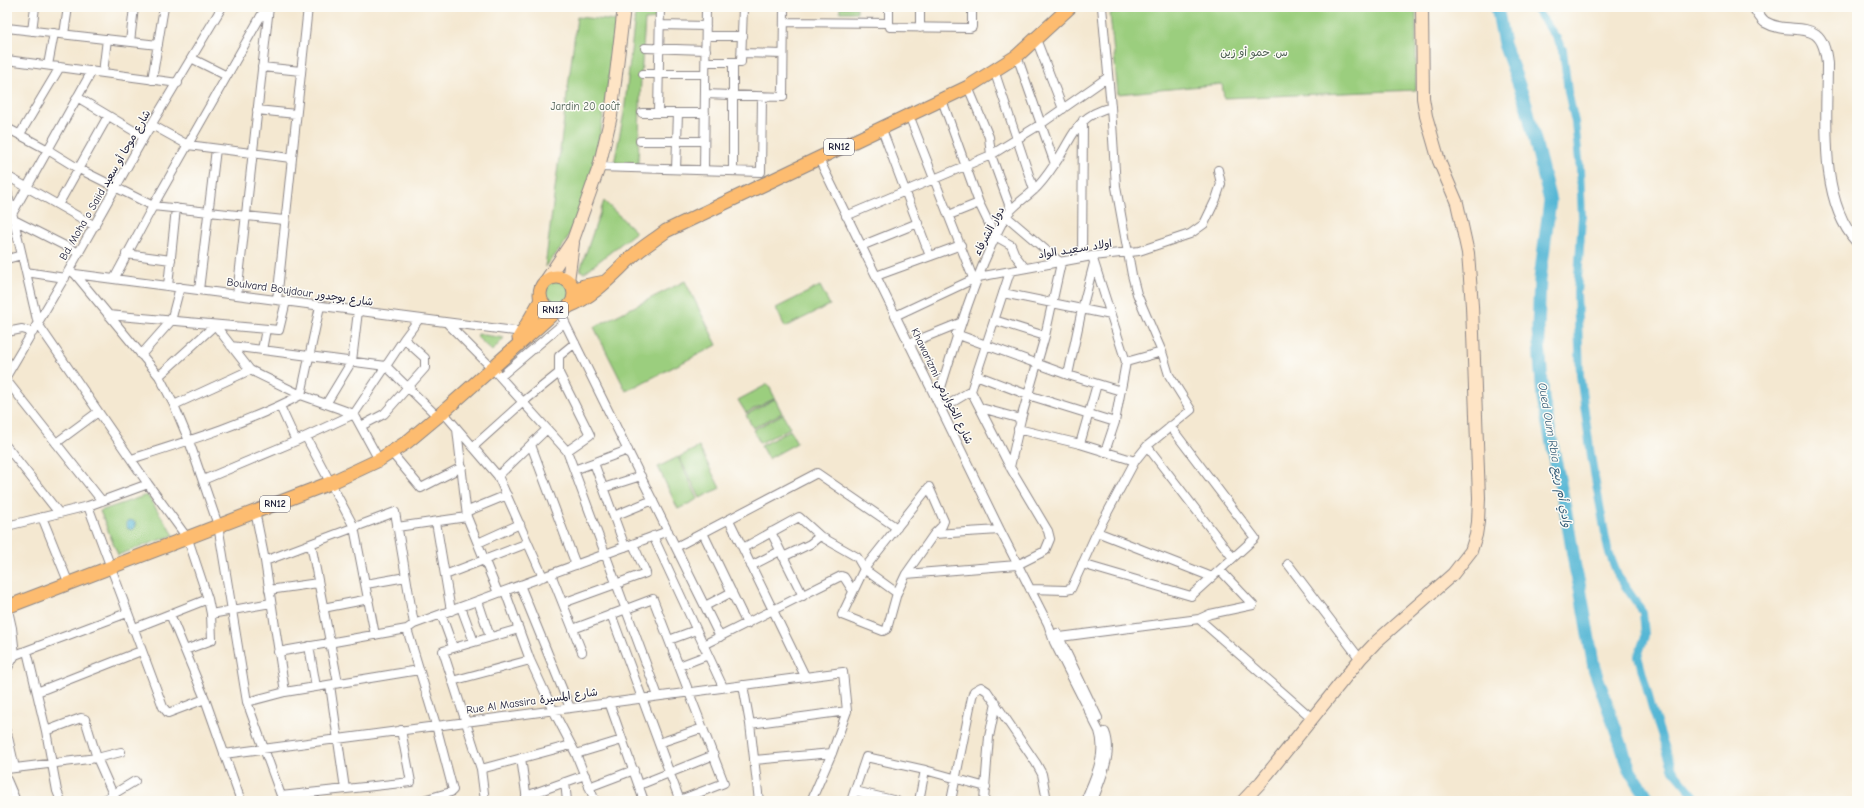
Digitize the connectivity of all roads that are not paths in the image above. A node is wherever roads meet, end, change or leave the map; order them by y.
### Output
1 (35, 7) edge
2 (68, 7) edge
3 (134, 7) edge
4 (164, 7) edge
5 (222, 7) edge
6 (267, 7) edge
7 (308, 7) edge
8 (624, 7) edge
9 (660, 7) edge
10 (706, 7) edge
11 (743, 7) edge
12 (784, 7) edge
13 (890, 7) edge
14 (920, 7) edge
15 (972, 7) edge
16 (1102, 7) edge
17 (1422, 7) edge
18 (1754, 7) edge
19 (1070, 8) edge
20 (784, 22) junction
21 (889, 23) junction
22 (660, 25) junction
23 (706, 26) junction
24 (7, 28) edge
25 (920, 28) junction
26 (32, 31) junction
27 (54, 33) junction
28 (64, 34) junction
29 (706, 36) junction
30 (743, 36) junction
31 (108, 39) junction
32 (1036, 39) junction
33 (130, 42) junction
34 (158, 45) junction
35 (645, 48) dead end
36 (660, 48) junction
37 (706, 50) junction
38 (742, 53) junction
39 (783, 54) junction
40 (1016, 56) junction
41 (193, 59) junction
42 (7, 60) edge
43 (706, 62) junction
44 (733, 63) junction
45 (48, 65) junction
46 (60, 67) junction
47 (262, 67) junction
48 (994, 70) junction
49 (92, 71) junction
50 (302, 71) junction
51 (102, 73) junction
52 (643, 74) dead end
53 (659, 74) junction
54 (705, 74) junction
55 (227, 76) junction
56 (1108, 76) junction
57 (152, 80) junction
58 (178, 83) junction
59 (968, 87) junction
60 (705, 94) junction
61 (733, 95) junction
62 (762, 96) junction
63 (77, 97) junction
64 (942, 100) junction
65 (1111, 107) junction
66 (1063, 109) junction
67 (257, 110) junction
68 (642, 113) dead end
69 (658, 113) junction
70 (678, 113) junction
71 (705, 113) junction
72 (296, 114) junction
73 (909, 115) junction
74 (108, 116) junction
75 (1083, 120) junction
76 (1041, 124) junction
77 (152, 125) junction
78 (881, 127) junction
79 (7, 128) edge
80 (20, 134) junction
81 (144, 137) junction
82 (1018, 140) junction
83 (640, 141) dead end
84 (677, 141) junction
85 (704, 141) junction
86 (188, 145) junction
87 (216, 149) junction
88 (48, 150) junction
89 (252, 153) junction
90 (992, 155) junction
91 (818, 157) junction
92 (291, 158) junction
93 (1055, 164) junction
94 (599, 167) junction
95 (966, 167) junction
96 (79, 169) junction
97 (676, 169) junction
98 (704, 170) junction
99 (1218, 170) dead end
100 (733, 171) junction
101 (7, 176) edge
102 (935, 179) junction
103 (27, 188) junction
104 (117, 188) junction
105 (7, 190) edge
106 (1034, 190) junction
107 (906, 192) junction
108 (979, 203) junction
109 (58, 205) junction
110 (153, 206) junction
111 (176, 208) junction
112 (208, 212) junction
113 (1009, 213) junction
114 (949, 215) junction
115 (246, 216) junction
116 (846, 216) junction
117 (13, 217) junction
118 (284, 220) junction
119 (918, 224) junction
120 (95, 226) junction
121 (995, 236) junction
122 (573, 240) junction
123 (1857, 242) edge
124 (961, 245) junction
125 (861, 246) junction
126 (1127, 252) junction
127 (79, 253) junction
128 (126, 254) junction
129 (22, 255) junction
130 (930, 256) junction
131 (1082, 258) junction
132 (7, 259) edge
133 (1093, 259) junction
134 (171, 260) junction
135 (1061, 263) junction
136 (1024, 268) junction
137 (26, 272) junction
138 (1010, 272) junction
139 (70, 274) junction
140 (876, 276) junction
141 (976, 277) junction
142 (114, 279) junction
143 (547, 279) junction
144 (606, 282) junction
145 (168, 286) junction
146 (571, 286) junction
147 (180, 287) junction
148 (198, 290) junction
149 (1003, 293) junction
150 (237, 295) junction
151 (277, 300) junction
152 (541, 300) junction
153 (286, 301) junction
154 (1053, 303) junction
155 (320, 306) junction
156 (1082, 309) junction
157 (358, 311) junction
158 (562, 312) junction
159 (108, 315) junction
160 (1111, 315) junction
161 (895, 316) junction
162 (419, 319) junction
163 (994, 320) junction
164 (171, 321) junction
165 (447, 323) junction
166 (960, 323) junction
167 (38, 324) junction
168 (215, 325) junction
169 (266, 329) junction
170 (7, 332) edge
171 (33, 332) junction
172 (522, 332) junction
173 (956, 334) junction
174 (1045, 336) junction
175 (404, 339) junction
176 (575, 343) junction
177 (908, 344) junction
178 (985, 345) junction
179 (231, 346) junction
180 (513, 348) junction
181 (262, 350) junction
182 (1162, 352) junction
183 (141, 355) junction
184 (310, 356) junction
185 (352, 361) junction
186 (1126, 362) junction
187 (1038, 364) junction
188 (386, 366) junction
189 (250, 370) junction
190 (496, 373) junction
191 (7, 374) edge
192 (559, 374) junction
193 (976, 375) junction
194 (1068, 375) junction
195 (158, 376) junction
196 (7, 381) edge
197 (1097, 384) junction
198 (408, 388) junction
199 (971, 391) junction
200 (1121, 391) junction
201 (301, 395) junction
202 (1028, 396) junction
203 (937, 401) junction
204 (523, 402) junction
205 (326, 404) junction
206 (174, 405) junction
207 (280, 406) junction
208 (981, 408) junction
209 (941, 409) junction
210 (98, 412) junction
211 (354, 414) junction
212 (1089, 414) junction
213 (440, 415) junction
214 (1020, 419) junction
215 (1115, 422) junction
216 (361, 426) junction
217 (1170, 426) junction
218 (457, 428) junction
219 (547, 429) junction
220 (1018, 429) junction
221 (306, 437) junction
222 (189, 441) junction
223 (296, 441) junction
224 (56, 443) junction
225 (531, 444) junction
226 (1080, 444) junction
227 (1147, 446) junction
228 (7, 447) edge
229 (473, 447) junction
230 (567, 450) junction
231 (628, 450) junction
232 (391, 452) junction
233 (1105, 452) junction
234 (131, 459) junction
235 (379, 460) junction
236 (1135, 461) junction
237 (594, 463) junction
238 (462, 467) junction
239 (1010, 467) junction
240 (574, 470) junction
241 (498, 476) junction
242 (641, 476) junction
243 (203, 480) junction
244 (330, 483) junction
245 (148, 484) junction
246 (603, 488) junction
247 (507, 496) junction
248 (653, 500) junction
249 (102, 501) junction
250 (88, 506) junction
251 (255, 511) junction
252 (59, 513) junction
253 (467, 514) junction
254 (614, 516) junction
255 (42, 517) junction
256 (729, 520) junction
257 (436, 522) junction
258 (520, 524) junction
259 (218, 525) junction
260 (7, 526) edge
261 (397, 527) junction
262 (354, 528) junction
263 (896, 528) junction
264 (1000, 530) junction
265 (668, 531) junction
266 (771, 532) junction
267 (1097, 532) junction
268 (704, 533) junction
269 (934, 534) junction
270 (653, 536) junction
271 (820, 536) junction
272 (188, 539) junction
273 (478, 543) junction
274 (528, 543) junction
275 (311, 544) junction
276 (633, 544) junction
277 (624, 547) junction
278 (676, 547) junction
279 (743, 548) junction
280 (605, 554) junction
281 (782, 554) junction
282 (1233, 558) junction
283 (485, 559) junction
284 (265, 561) junction
285 (576, 564) junction
286 (1082, 564) junction
287 (1288, 564) dead end
288 (1017, 565) junction
289 (751, 566) junction
290 (111, 568) junction
291 (864, 569) junction
292 (1220, 570) junction
293 (906, 574) junction
294 (445, 575) junction
295 (547, 575) junction
296 (406, 577) junction
297 (1212, 577) junction
298 (318, 583) junction
299 (69, 584) junction
300 (366, 584) junction
301 (616, 584) junction
302 (520, 585) junction
303 (1030, 589) junction
304 (269, 590) junction
305 (852, 591) junction
306 (502, 592) junction
307 (732, 592) junction
308 (897, 593) junction
309 (803, 596) junction
310 (208, 599) junction
311 (369, 599) junction
312 (478, 601) junction
313 (271, 603) junction
314 (563, 603) junction
315 (705, 606) junction
316 (7, 607) edge
317 (461, 607) junction
318 (323, 608) junction
319 (625, 609) junction
320 (233, 610) junction
321 (452, 610) junction
322 (773, 611) junction
323 (127, 613) junction
324 (170, 614) junction
325 (211, 614) junction
326 (441, 614) junction
327 (612, 614) junction
328 (1199, 619) junction
329 (747, 624) junction
330 (410, 627) junction
331 (132, 629) junction
332 (519, 629) junction
333 (573, 629) junction
334 (696, 630) junction
335 (376, 635) junction
336 (490, 637) junction
337 (720, 637) junction
338 (1057, 639) junction
339 (669, 640) junction
340 (474, 642) junction
341 (330, 643) junction
342 (703, 645) junction
343 (310, 646) junction
344 (453, 647) junction
345 (185, 650) junction
346 (27, 651) junction
347 (141, 651) junction
348 (278, 652) junction
349 (582, 652) dead end
350 (15, 655) junction
351 (708, 655) junction
352 (1360, 659) junction
353 (530, 660) junction
354 (679, 666) junction
355 (7, 668) edge
356 (419, 670) junction
357 (805, 676) junction
358 (452, 681) junction
359 (334, 684) junction
360 (743, 685) junction
361 (316, 687) junction
362 (723, 687) junction
363 (37, 692) junction
364 (284, 692) junction
365 (689, 692) junction
366 (1084, 694) junction
367 (658, 696) junction
368 (642, 698) junction
369 (205, 699) junction
370 (247, 702) junction
371 (609, 702) junction
372 (996, 703) junction
373 (570, 708) junction
374 (553, 710) junction
375 (847, 710) junction
376 (1313, 719) junction
377 (465, 721) junction
378 (750, 724) junction
379 (436, 725) junction
380 (703, 728) junction
381 (401, 730) junction
382 (46, 731) junction
383 (7, 735) edge
384 (338, 738) junction
385 (622, 740) junction
386 (659, 743) junction
387 (571, 745) junction
388 (264, 748) junction
389 (121, 752) dead end
390 (832, 753) junction
391 (224, 754) junction
392 (576, 754) junction
393 (714, 755) junction
394 (98, 758) junction
395 (521, 758) junction
396 (754, 760) junction
397 (50, 763) junction
398 (11, 768) edge
399 (481, 768) junction
400 (634, 770) junction
401 (925, 770) junction
402 (670, 772) junction
403 (585, 775) junction
404 (956, 778) junction
405 (7, 780) edge
406 (135, 781) dead end
407 (565, 782) junction
408 (639, 785) junction
409 (590, 787) junction
410 (986, 787) junction
411 (345, 790) junction
412 (855, 792) junction
413 (115, 798) edge
414 (442, 798) edge
415 (527, 798) edge
416 (282, 799) edge
417 (16, 801) edge
418 (61, 801) edge
419 (102, 801) edge
420 (241, 801) edge
421 (420, 801) edge
422 (485, 801) edge
423 (567, 801) edge
424 (595, 801) edge
425 (644, 801) edge
426 (680, 801) edge
427 (759, 801) edge
428 (811, 801) edge
429 (851, 801) edge
430 (897, 801) edge
431 (919, 801) edge
432 (951, 801) edge
433 (984, 801) edge
434 (1047, 801) edge
435 (1085, 801) edge
436 (1093, 801) edge
437 (1243, 801) edge

1 - 26 street
2 - 28 street
3 - 33 street
4 - 34 street
5 - 41 street, Bd. Moha o Saiid شارع موحا أو سعيد
6 - 47 street
6 - 55 street
7 - 50 street
8 - 94 main road
9 - 22 street
10 - 23 street
11 - 30 street
12 - 20 street
13 - 21 street
14 - 25 street
15 - 25 street
16 - 56 street
17 - 352 main road
18 - 123 street
19 - 32 main road, RN12
20 - 21 street
20 - 39 street
21 - 25 street
22 - 23 street
22 - 36 street
23 - 29 street
24 - 26 street
26 - 27 street
27 - 28 street
27 - 45 street
28 - 31 street
29 - 30 street
29 - 37 street
30 - 38 street
31 - 33 street
31 - 51 street
32 - 40 main road, RN12
32 - 66 street
33 - 34 street
34 - 57 street
35 - 36 street
36 - 37 street
36 - 53 street
37 - 43 street
38 - 39 street
38 - 44 street
39 - 62 street
40 - 48 main road, RN12
40 - 76 street
41 - 55 street
41 - 58 street, Bd. Moha o Saiid شارع موحا أو سعيد
42 - 45 street
43 - 44 street
43 - 54 street
44 - 61 street
45 - 46 street
46 - 49 street
46 - 80 street
47 - 50 street
47 - 67 street
48 - 59 main road, RN12
48 - 82 street
49 - 51 street
49 - 63 street
50 - 72 street
51 - 57 street
52 - 53 street
53 - 54 street
53 - 69 street
54 - 60 street
55 - 86 street
56 - 65 street
56 - 66 street
57 - 58 street
58 - 77 street, Bd. Moha o Saiid شارع موحا أو سعيد
59 - 64 main road, RN12
59 - 90 street
60 - 61 street
60 - 71 street
61 - 62 street
61 - 100 street
62 - 100 street
63 - 74 street
63 - 88 street
64 - 73 main road, RN12
64 - 95 street
65 - 75 street, دوار الشرفاء
65 - 126 street
66 - 76 street
67 - 72 street
67 - 89 street
68 - 69 street
69 - 70 street
70 - 71 street
70 - 84 street
71 - 85 street
72 - 92 street
73 - 78 main road, RN12
73 - 102 street
74 - 81 street
74 - 96 street
75 - 93 street, دوار الشرفاء
75 - 131 street
76 - 82 street
76 - 93 street
77 - 81 street, Bd. Moha o Saiid شارع موحا أو سعيد
77 - 86 street
78 - 91 main road, RN12
78 - 107 street
79 - 80 street
80 - 88 street
81 - 104 street, Bd. Moha o Saiid شارع موحا أو سعيد
82 - 90 street
82 - 106 street
83 - 84 street
84 - 85 street
84 - 97 street
85 - 98 street
86 - 87 street
86 - 110 street
87 - 89 street
87 - 112 street
88 - 96 street
88 - 103 street
89 - 92 street
89 - 115 street
90 - 95 street
90 - 113 street
91 - 116 street, Khawarizmi شارع الخوارزمي
91 - 144 main road, RN12
92 - 118 street
93 - 106 street, دوار الشرفاء
94 - 97 street
94 - 122 main road
95 - 102 street
95 - 108 street
96 - 104 street
96 - 109 street
97 - 98 street
98 - 100 street
99 - 126 street, اولاد سـعيـد الواد
101 - 103 street
102 - 107 street
102 - 114 street
103 - 109 street
103 - 117 street
104 - 110 street
104 - 120 street, Bd. Moha o Saiid شارع موحا أو سعيد
105 - 117 street
106 - 113 street, دوار الشرفاء
107 - 116 street
107 - 119 street
108 - 114 street
108 - 121 street
109 - 120 street
110 - 111 street
110 - 128 street
111 - 112 street
111 - 134 street
112 - 115 street
112 - 148 street
113 - 121 street, دوار الشرفاء
113 - 135 street
114 - 124 street
115 - 118 street
115 - 150 street
116 - 125 street, Khawarizmi شارع الخوارزمي
117 - 127 street
117 - 129 street
118 - 151 street
119 - 125 street
119 - 130 street
120 - 127 street, Bd. Moha o Saiid شارع موحا أو سعيد
121 - 136 street
121 - 141 street, دوار الشرفاء
122 - 143 main road
122 - 146 main road
124 - 130 street
124 - 141 street
125 - 140 street, Khawarizmi شارع الخوارزمي
126 - 133 street, اولاد سـعيـد الواد
126 - 182 street
127 - 139 street, Bd. Moha o Saiid شارع موحا أو سعيد
128 - 134 street
128 - 142 street
129 - 132 street
129 - 137 street
130 - 140 street
131 - 133 street, اولاد سـعيـد الواد
131 - 135 street, اولاد سـعيـد الواد
133 - 156 street
133 - 160 street
134 - 145 street
135 - 136 street, اولاد سـعيـد الواد
135 - 154 street
136 - 138 street, اولاد سـعيـد الواد
137 - 139 street, Boulvard Boujdour شارع بوجدور
137 - 167 street
138 - 141 street, اولاد سـعيـد الواد
138 - 149 street
139 - 142 street, Boulvard Boujdour شارع بوجدور
139 - 159 street
139 - 167 street, Bd. Moha o Saiid شارع موحا أو سعيد
140 - 161 street, Khawarizmi شارع الخوارزمي
141 - 161 street, اولاد سـعيـد الواد
141 - 166 street, دوار الشرفاء
142 - 145 street, Boulvard Boujdour شارع بوجدور
143 - 146 main road, RN12
143 - 152 main road, RN12
144 - 146 main road, RN12
144 - 158 main road, RN12
145 - 147 street, Boulvard Boujdour شارع بوجدور
146 - 158 main road, RN12
147 - 148 street, Boulvard Boujdour شارع بوجدور
147 - 164 street
148 - 150 street, Boulvard Boujdour شارع بوجدور
149 - 154 street
149 - 163 street
150 - 151 street, Boulvard Boujdour شارع بوجدور
151 - 153 street, Boulvard Boujdour شارع بوجدور
152 - 158 main road, RN12
152 - 172 main road, RN12
153 - 155 street, Boulvard Boujdour شارع بوجدور
153 - 169 street
154 - 156 street
154 - 174 street
155 - 157 street, Boulvard Boujdour شارع بوجدور
155 - 184 street
156 - 160 street
156 - 194 street
157 - 162 street, Boulvard Boujdour شارع بوجدور
157 - 185 street
158 - 176 street
158 - 180 main road, RN12
158 - 190 street
159 - 164 street
159 - 183 street
160 - 186 street
161 - 177 street, Khawarizmi شارع الخوارزمي
162 - 165 street, Boulvard Boujdour شارع بوجدور
162 - 175 street
163 - 174 street
163 - 178 street
164 - 168 street
164 - 183 street
165 - 172 street, Boulvard Boujdour شارع بوجدور
165 - 190 street
166 - 173 street, دوار الشرفاء
166 - 177 street
167 - 171 street, Bd. Moha o Saiid شارع موحا أو سعيد
167 - 210 street
168 - 169 street
168 - 179 street
168 - 195 street
169 - 181 street
170 - 171 street
171 - 191 street, Bd. Moha o Saiid شارع موحا أو سعيد
172 - 180 main road, RN12
173 - 178 street
173 - 203 street, دوار الشرفاء
174 - 187 street
175 - 188 street
175 - 198 street
176 - 192 street
176 - 231 street
177 - 203 street, Khawarizmi شارع الخوارزمي
178 - 187 street
178 - 193 street
179 - 181 street
179 - 189 street
180 - 190 main road, RN12
181 - 184 street
182 - 186 street
182 - 217 street
183 - 195 street
184 - 185 street
184 - 201 street
185 - 188 street
185 - 205 street
186 - 200 street
187 - 194 street
187 - 202 street
188 - 198 street
188 - 211 street
189 - 201 street
189 - 206 street
190 - 204 street
190 - 213 main road, RN12
192 - 204 street
192 - 230 street
193 - 199 street
193 - 202 street
194 - 197 street
195 - 206 street
196 - 224 street
197 - 200 street
197 - 212 street
198 - 213 street
198 - 216 street
199 - 208 street
199 - 209 street
200 - 215 street
201 - 205 street
201 - 207 street
202 - 212 street
202 - 214 street
203 - 209 street, Khawarizmi شارع الخوارزمي
204 - 219 street
204 - 229 street
205 - 211 street
206 - 222 street
207 - 222 street
207 - 223 street
208 - 214 street
208 - 239 street
209 - 264 street, Khawarizmi شارع الخوارزمي
210 - 224 street
210 - 234 street
211 - 216 street
211 - 221 street
212 - 215 street
212 - 226 street
213 - 218 street
213 - 232 main road, RN12
214 - 220 street
215 - 233 street
216 - 235 street
217 - 227 street
217 - 282 street
218 - 229 street
218 - 238 street
219 - 225 street
219 - 230 street
220 - 226 street
220 - 239 street
221 - 223 street
221 - 244 street
222 - 234 street
222 - 243 street
223 - 243 street
224 - 249 street
225 - 241 street
225 - 285 street
226 - 233 street
227 - 236 street
227 - 282 street
228 - 252 street
229 - 241 street
230 - 240 street
231 - 237 street
231 - 242 street
232 - 235 main road, RN12
232 - 238 street
233 - 236 street
234 - 245 street
235 - 244 main road, RN12
236 - 267 street
237 - 240 street
237 - 246 street
238 - 253 street
239 - 288 street
240 - 280 street
241 - 247 street
242 - 246 street
242 - 248 street
243 - 259 street
244 - 251 main road, RN12
244 - 262 street
245 - 249 street
245 - 272 street
246 - 254 street
247 - 253 street
247 - 258 street
248 - 254 street
248 - 265 street
249 - 250 street
250 - 252 street
250 - 290 street
251 - 259 main road, RN12
251 - 284 street
252 - 255 street
253 - 257 street
253 - 273 street
254 - 277 street
255 - 260 street
255 - 299 street
256 - 263 street
256 - 268 street
256 - 279 street
257 - 261 street
257 - 294 street
258 - 273 street
258 - 274 street
259 - 272 main road, RN12
259 - 320 street
261 - 262 street
261 - 296 street
262 - 275 street
262 - 300 street
263 - 269 street
263 - 291 street
264 - 269 street
264 - 288 street, Khawarizmi شارع الخوارزمي
265 - 270 street
265 - 278 street
266 - 271 street
266 - 279 street
266 - 281 street
267 - 286 street
267 - 297 street
268 - 278 street
268 - 307 street
269 - 293 street
270 - 276 street
270 - 334 street
271 - 281 street
271 - 291 street
272 - 290 main road, RN12
272 - 310 street
273 - 283 street
274 - 283 street
274 - 295 street
275 - 284 street
275 - 298 street
276 - 277 street
276 - 301 street
277 - 280 street
278 - 315 street
279 - 289 street
280 - 285 street
280 - 301 street
281 - 289 street
281 - 309 street
282 - 292 street
283 - 294 street
283 - 306 street
284 - 304 street
285 - 295 street
286 - 297 street
286 - 303 street
287 - 352 street
288 - 293 street
288 - 303 street, Khawarizmi شارع الخوارزمي
289 - 322 street
290 - 299 main road, RN12
290 - 323 street
291 - 305 street
291 - 308 street
292 - 297 street
292 - 328 street
293 - 308 street
294 - 321 street
295 - 302 street
295 - 314 street
296 - 300 street
296 - 330 street
298 - 304 street
298 - 318 street
299 - 316 main road, RN12
300 - 311 street
301 - 314 street
301 - 319 street
302 - 306 street
302 - 373 street
303 - 338 street, Khawarizmi شارع الخوارزمي
304 - 313 street
305 - 308 street
305 - 309 street
306 - 312 street
306 - 332 street
307 - 315 street
307 - 329 street
309 - 322 street
310 - 324 street
310 - 325 street
311 - 318 street
311 - 335 street
312 - 317 street
312 - 336 street
313 - 320 street
313 - 348 street
314 - 333 street
315 - 337 street
316 - 350 street
317 - 321 street
317 - 340 street
318 - 341 street
319 - 327 street
319 - 339 street
319 - 367 street
320 - 325 street
320 - 370 street
321 - 326 street
322 - 329 street
322 - 357 street
323 - 331 street
323 - 346 street
324 - 331 street
324 - 345 street
325 - 345 street
326 - 330 street
326 - 344 street
327 - 333 street
327 - 368 street
328 - 338 street
328 - 376 street
329 - 337 street
330 - 335 street
330 - 356 street
331 - 347 street
332 - 336 street
332 - 353 street
333 - 349 street
334 - 339 street
334 - 342 street
335 - 341 street
336 - 340 street
337 - 342 street
338 - 366 street, Khawarizmi شارع الخوارزمي
339 - 354 street
340 - 344 street
341 - 343 street
341 - 359 street
342 - 351 street
343 - 348 street
343 - 361 street
344 - 358 street
345 - 369 street
346 - 350 street
346 - 363 street
347 - 363 street
347 - 369 street
348 - 364 street
350 - 355 street
351 - 354 street
351 - 362 street
352 - 376 main road
353 - 358 street
353 - 374 street
354 - 365 street
356 - 359 street
356 - 379 street
357 - 360 street, Rue Al Massira شارع المسيرة
357 - 375 street, Rue Al Massira شارع المسيرة
358 - 377 street
359 - 361 street
359 - 384 street
360 - 362 street, Rue Al Massira شارع المسيرة
360 - 378 street
361 - 364 street
362 - 365 street, Rue Al Massira شارع المسيرة
363 - 382 street
364 - 370 street
365 - 367 street, Rue Al Massira شارع المسيرة
365 - 380 street
366 - 435 street, Khawarizmi شارع الخوارزمي
366 - 436 street, Khawarizmi شارع الخوارزمي
367 - 368 street, Rue Al Massira شارع المسيرة
368 - 371 street, Rue Al Massira شارع المسيرة
368 - 386 street
369 - 391 street
370 - 388 street
371 - 373 street, Rue Al Massira شارع المسيرة
371 - 385 street
372 - 404 street
372 - 410 street
372 - 434 street
373 - 374 street, Rue Al Massira شارع المسيرة
374 - 377 street, Rue Al Massira شارع المسيرة
374 - 387 street
375 - 378 street
375 - 390 street
376 - 437 main road
377 - 379 street, Rue Al Massira شارع المسيرة
377 - 399 street
378 - 396 street
379 - 381 street, Rue Al Massira شارع المسيرة
379 - 414 street
380 - 386 street
380 - 393 street
381 - 384 street, Rue Al Massira شارع المسيرة
381 - 411 street
382 - 394 street
382 - 397 street
383 - 398 street
384 - 388 street, Rue Al Massira شارع المسيرة
384 - 411 street
385 - 392 street
385 - 400 street
386 - 402 street
387 - 392 street
387 - 395 street
388 - 391 street, Rue Al Massira شارع المسيرة
388 - 416 street
389 - 394 street
390 - 396 street
390 - 428 street
391 - 420 street
392 - 403 street
393 - 402 street
393 - 426 street
394 - 397 street
394 - 413 street
395 - 399 street
395 - 415 street
396 - 427 street
397 - 398 street
397 - 418 street
399 - 422 street
400 - 408 street
400 - 409 street
401 - 404 street
401 - 412 street
401 - 431 street
402 - 408 street
402 - 426 street
403 - 407 street
403 - 409 street
404 - 410 street
404 - 432 street
405 - 417 street
406 - 413 street
407 - 415 street
407 - 423 street
408 - 425 street
409 - 424 street
410 - 433 street
411 - 416 street
412 - 429 street
412 - 430 street
413 - 419 street
414 - 421 street

